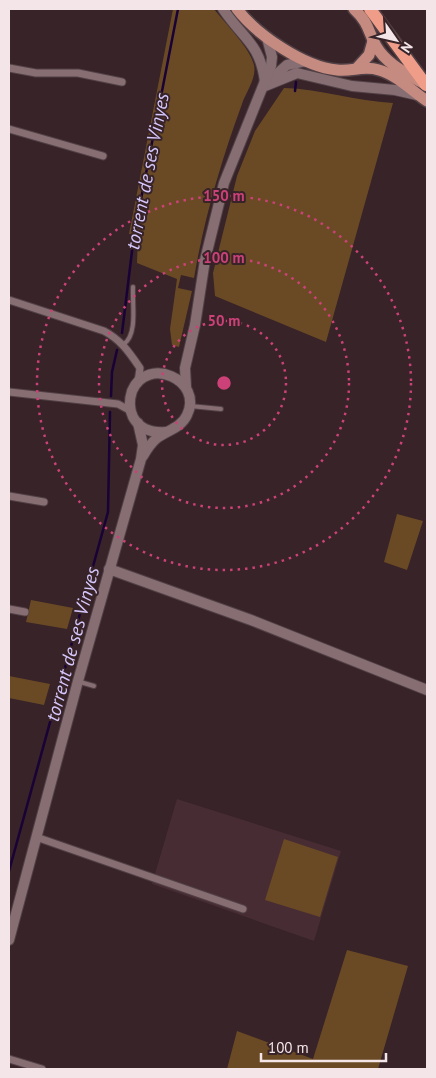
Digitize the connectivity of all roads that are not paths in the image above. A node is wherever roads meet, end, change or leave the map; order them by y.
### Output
1 (224, 9) edge
2 (237, 9) edge
3 (354, 9) edge
4 (370, 9) edge
5 (267, 38) junction
6 (373, 41) junction
7 (306, 61) junction
8 (358, 67) junction
9 (9, 68) edge
10 (122, 82) dead end
11 (265, 86) junction
12 (425, 92) edge
13 (9, 130) edge
14 (103, 156) dead end
15 (133, 287) dead end
16 (9, 300) edge
17 (124, 344) junction
18 (187, 357) junction
19 (140, 368) junction
20 (160, 373) junction
21 (138, 382) junction
22 (186, 388) junction
23 (9, 392) edge
24 (131, 394) junction
25 (118, 404) junction
26 (190, 406) junction
27 (221, 409) dead end
28 (131, 411) junction
29 (138, 424) junction
30 (166, 432) junction
31 (141, 459) junction
32 (9, 496) edge
33 (44, 502) dead end
34 (109, 569) junction
35 (9, 609) edge
36 (25, 612) dead end
37 (78, 681) junction
38 (94, 686) dead end
39 (427, 690) edge
40 (36, 837) junction
41 (243, 909) dead end
42 (9, 940) edge
43 (9, 1059) edge
44 (42, 1069) edge

1 - 11 main road
2 - 5 main road
3 - 6 main road
4 - 12 highway
5 - 7 main road
5 - 11 main road
6 - 8 main road
6 - 12 main road
7 - 8 main road
7 - 11 main road
8 - 12 main road
9 - 10 street
11 - 12 main road
11 - 18 main road
13 - 14 street
15 - 17 lane
16 - 17 street
17 - 19 street
18 - 20 main road
18 - 22 main road
19 - 20 street
19 - 21 street
20 - 21 main road
20 - 22 main road
21 - 24 main road
22 - 26 main road
23 - 25 street
24 - 25 street
24 - 28 main road
25 - 28 street
26 - 27 lane
26 - 30 main road
28 - 29 main road
29 - 30 main road
29 - 31 main road
30 - 31 main road
31 - 34 main road
32 - 33 street
34 - 37 main road
34 - 39 main road
35 - 36 street
37 - 38 lane
37 - 40 main road
40 - 41 street
40 - 42 main road
43 - 44 street

